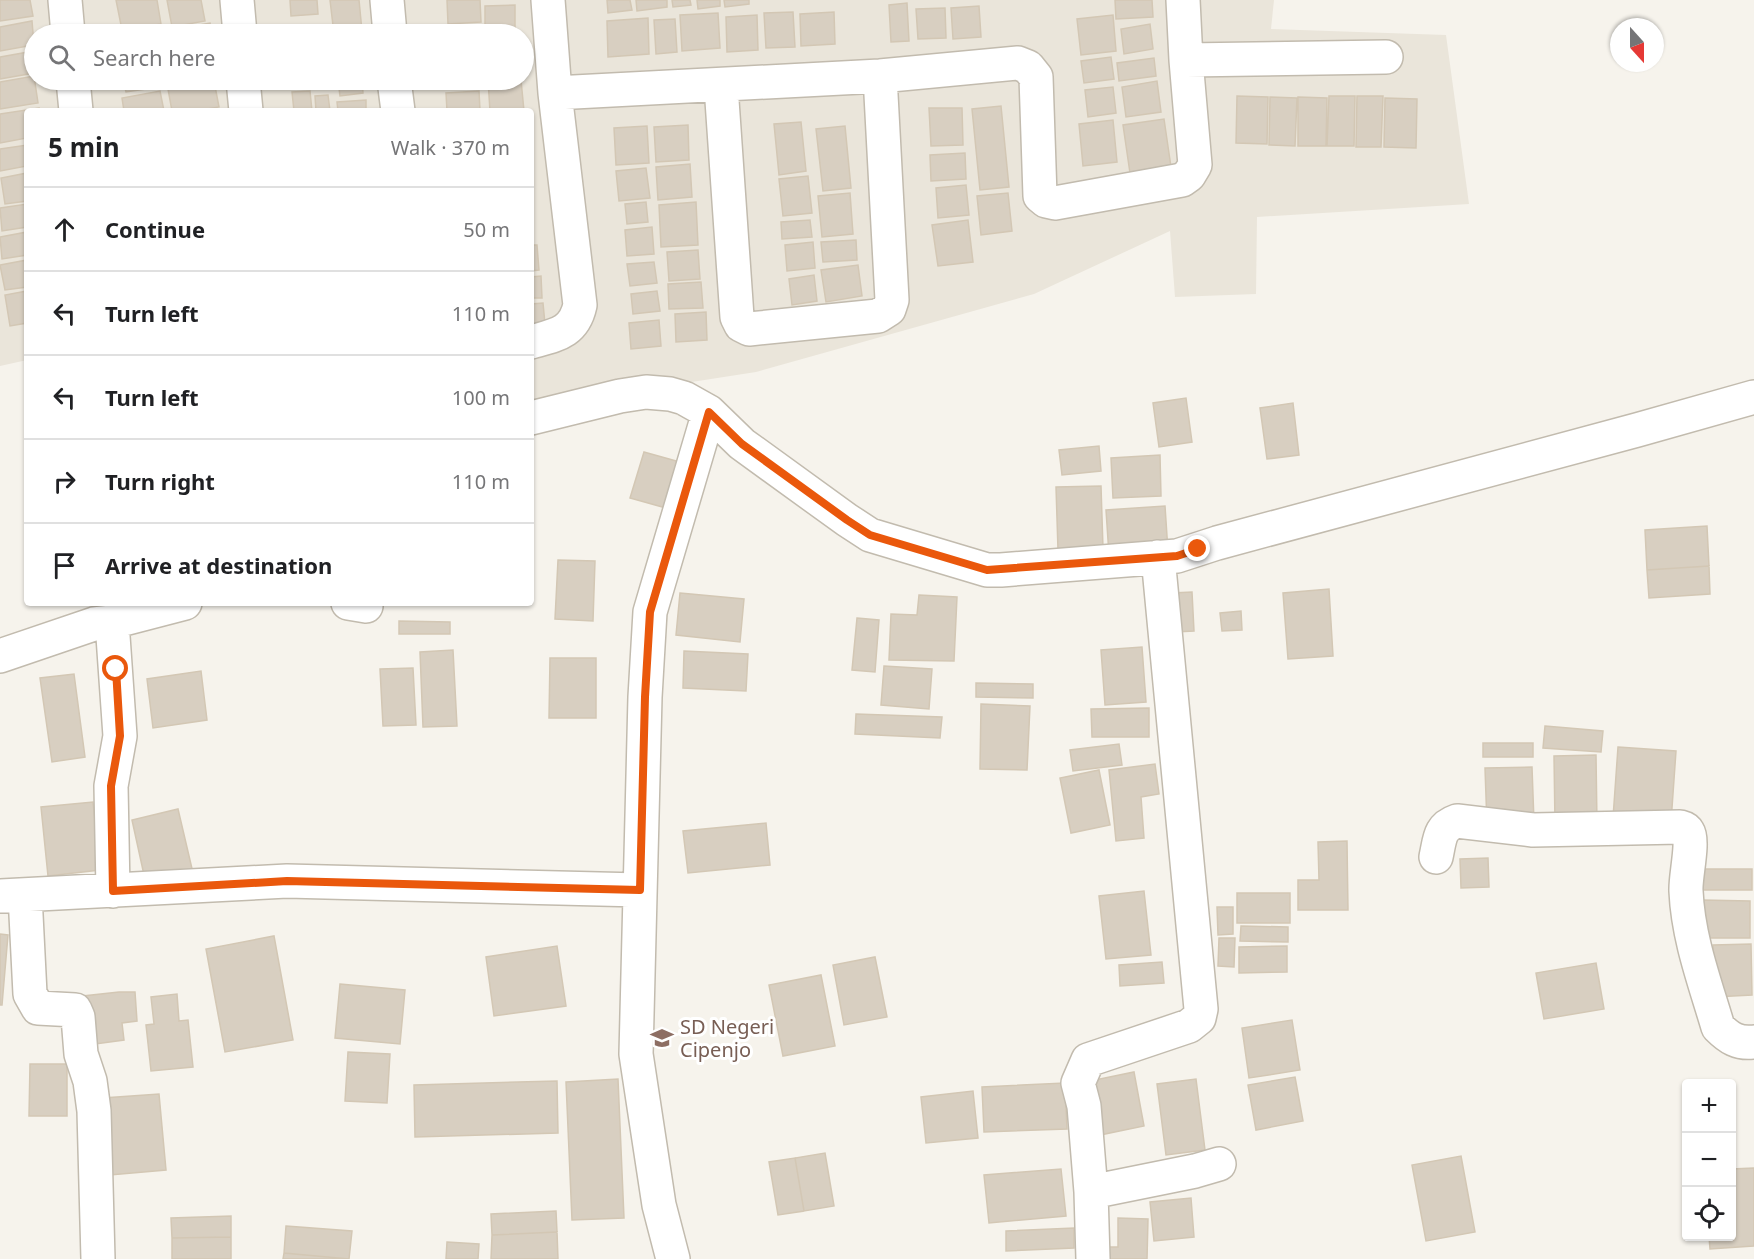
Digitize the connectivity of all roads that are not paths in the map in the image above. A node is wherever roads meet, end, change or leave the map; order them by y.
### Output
1 (65, 0) edge
2 (237, 0) edge
3 (387, 0) edge
4 (548, 0) edge
5 (1183, 0) edge
6 (67, 24) edge
7 (239, 24) edge
8 (389, 24) edge
9 (1386, 57) dead end
10 (1186, 60) junction
11 (880, 76) junction
12 (721, 86) junction
13 (74, 90) edge
14 (244, 90) edge
15 (395, 90) edge
16 (555, 93) junction
17 (76, 108) edge
18 (246, 108) edge
19 (398, 108) edge
20 (534, 341) edge
21 (1754, 397) edge
22 (709, 412) junction
23 (534, 417) edge
24 (1158, 557) junction
25 (173, 606) edge
26 (112, 622) junction
27 (0, 656) edge
28 (1436, 857) dead end
29 (640, 890) junction
30 (113, 891) junction
31 (13, 896) edge
32 (1754, 1042) edge
33 (1219, 1164) dead end
34 (1091, 1192) junction
35 (98, 1259) edge
36 (673, 1259) edge
37 (1094, 1259) edge

1 - 6 street
2 - 7 street
3 - 8 street
4 - 16 street
5 - 10 street
9 - 10 street
10 - 11 street
11 - 12 street
11 - 12 street
12 - 16 street
13 - 17 street
14 - 18 street
15 - 19 street
16 - 20 street
21 - 24 street
22 - 23 street
22 - 24 street
22 - 29 street
24 - 34 street
25 - 26 street
26 - 27 street
26 - 30 street
28 - 32 street
29 - 30 street
29 - 36 street
30 - 31 street
31 - 35 street
33 - 34 street
34 - 37 street

